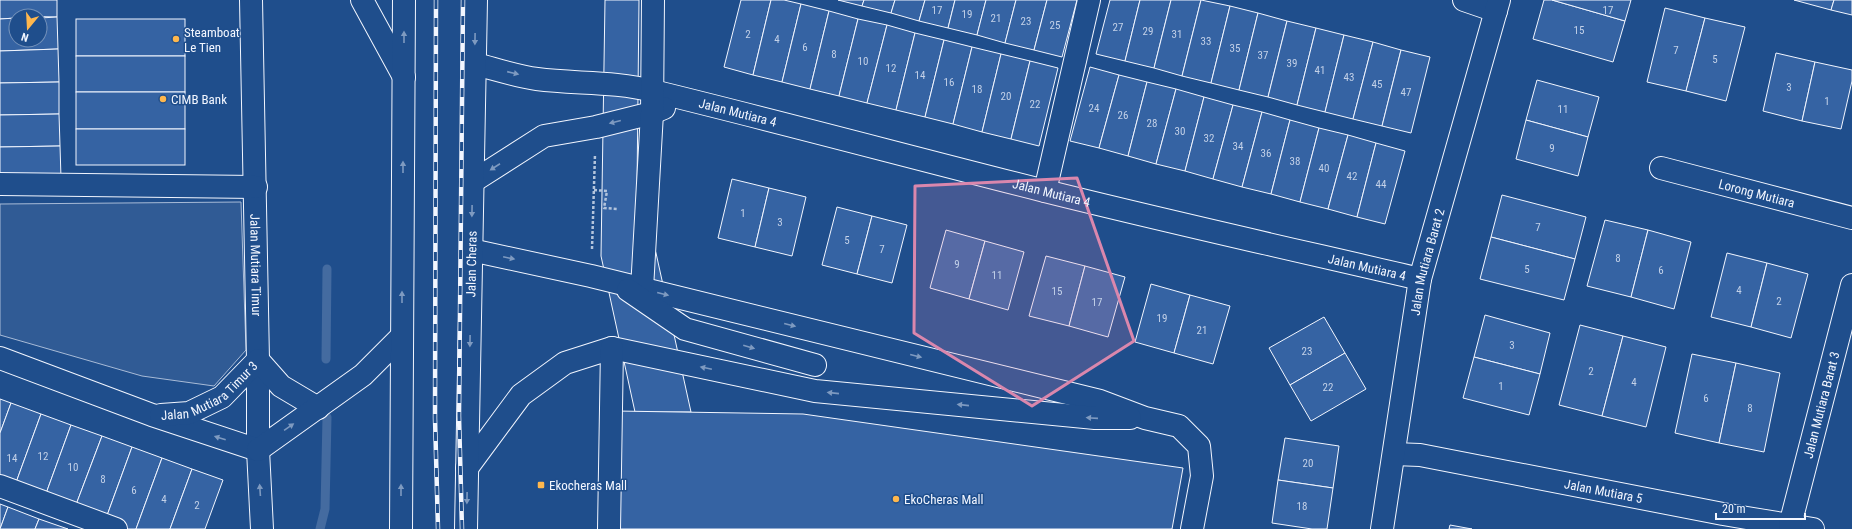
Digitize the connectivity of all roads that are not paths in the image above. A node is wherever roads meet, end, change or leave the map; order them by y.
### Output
1 (251, 0) edge
2 (362, 0) edge
3 (404, 0) edge
4 (476, 0) edge
5 (653, 0) edge
6 (1089, 0) edge
7 (1464, 0) edge
8 (1497, 5) edge
9 (475, 64) junction
10 (404, 77) junction
11 (652, 91) junction
12 (684, 100) junction
13 (652, 113) junction
14 (1661, 168) dead end
15 (472, 182) junction
16 (0, 184) edge
17 (256, 187) junction
18 (1045, 191) junction
19 (1852, 218) edge
20 (471, 250) junction
21 (1420, 279) junction
22 (615, 282) junction
23 (1852, 285) edge
24 (642, 289) junction
25 (402, 336) junction
26 (612, 348) junction
27 (0, 358) edge
28 (258, 360) junction
29 (815, 365) dead end
30 (318, 408) junction
31 (152, 415) junction
32 (1145, 418) junction
33 (258, 450) junction
34 (1394, 454) junction
35 (467, 468) junction
36 (0, 486) edge
37 (1721, 522) edge
38 (1790, 525) junction
39 (116, 529) edge
40 (262, 529) edge
41 (401, 529) edge
42 (466, 529) edge
43 (609, 529) edge
44 (1192, 529) edge
45 (1382, 529) edge
46 (1813, 529) edge

1 - 17 main road, Jalan Mutiara Timur
2 - 10 main road
10 -> 3 main road
4 -> 9 main road, Jalan Cheras
5 - 11 main road
6 - 18 main road
7 - 8 main road
8 - 21 main road, Jalan Mutiara Barat 2
9 -> 11 main road, Jalan Mutiara 4
9 - 15 main road, Jalan Cheras
25 -> 10 main road
11 - 12 main road, Jalan Mutiara 4
11 - 13 main road
12 - 13 main road, Jalan Mutiara 4
12 - 18 main road, Jalan Mutiara 4
13 -> 15 main road, Jalan Mutiara 4
13 - 24 main road
14 - 19 main road, Lorong Mutiara
15 -> 20 main road, Jalan Cheras
16 - 17 main road
17 - 28 main road, Jalan Mutiara Timur
18 - 21 main road, Jalan Mutiara 4
20 -> 22 main road
20 -> 35 main road, Jalan Cheras
21 - 34 main road, Jalan Mutiara Barat 2
22 - 24 main road
22 -> 29 main road
23 - 38 main road, Jalan Mutiara Barat 3
24 -> 32 main road
25 - 30 main road
41 -> 25 main road
32 -> 26 main road
26 - 35 main road
26 - 43 main road
27 - 31 main road, Jalan Mutiara Timur 3
28 - 30 main road, Jalan Mutiara Timur 3
28 - 31 main road, Jalan Mutiara Timur 3
28 - 33 main road, Jalan Mutiara Timur
33 -> 30 main road
33 -> 31 main road, Jalan Mutiara Timur 3
32 - 44 main road
40 -> 33 main road, Jalan Mutiara Timur
34 - 37 main road, Jalan Mutiara 5
34 - 45 main road, Jalan Mutiara Barat 2
35 -> 42 main road, Jalan Cheras
36 - 39 main road
37 - 38 main road, Jalan Mutiara 5
38 - 46 main road, Jalan Mutiara 5

